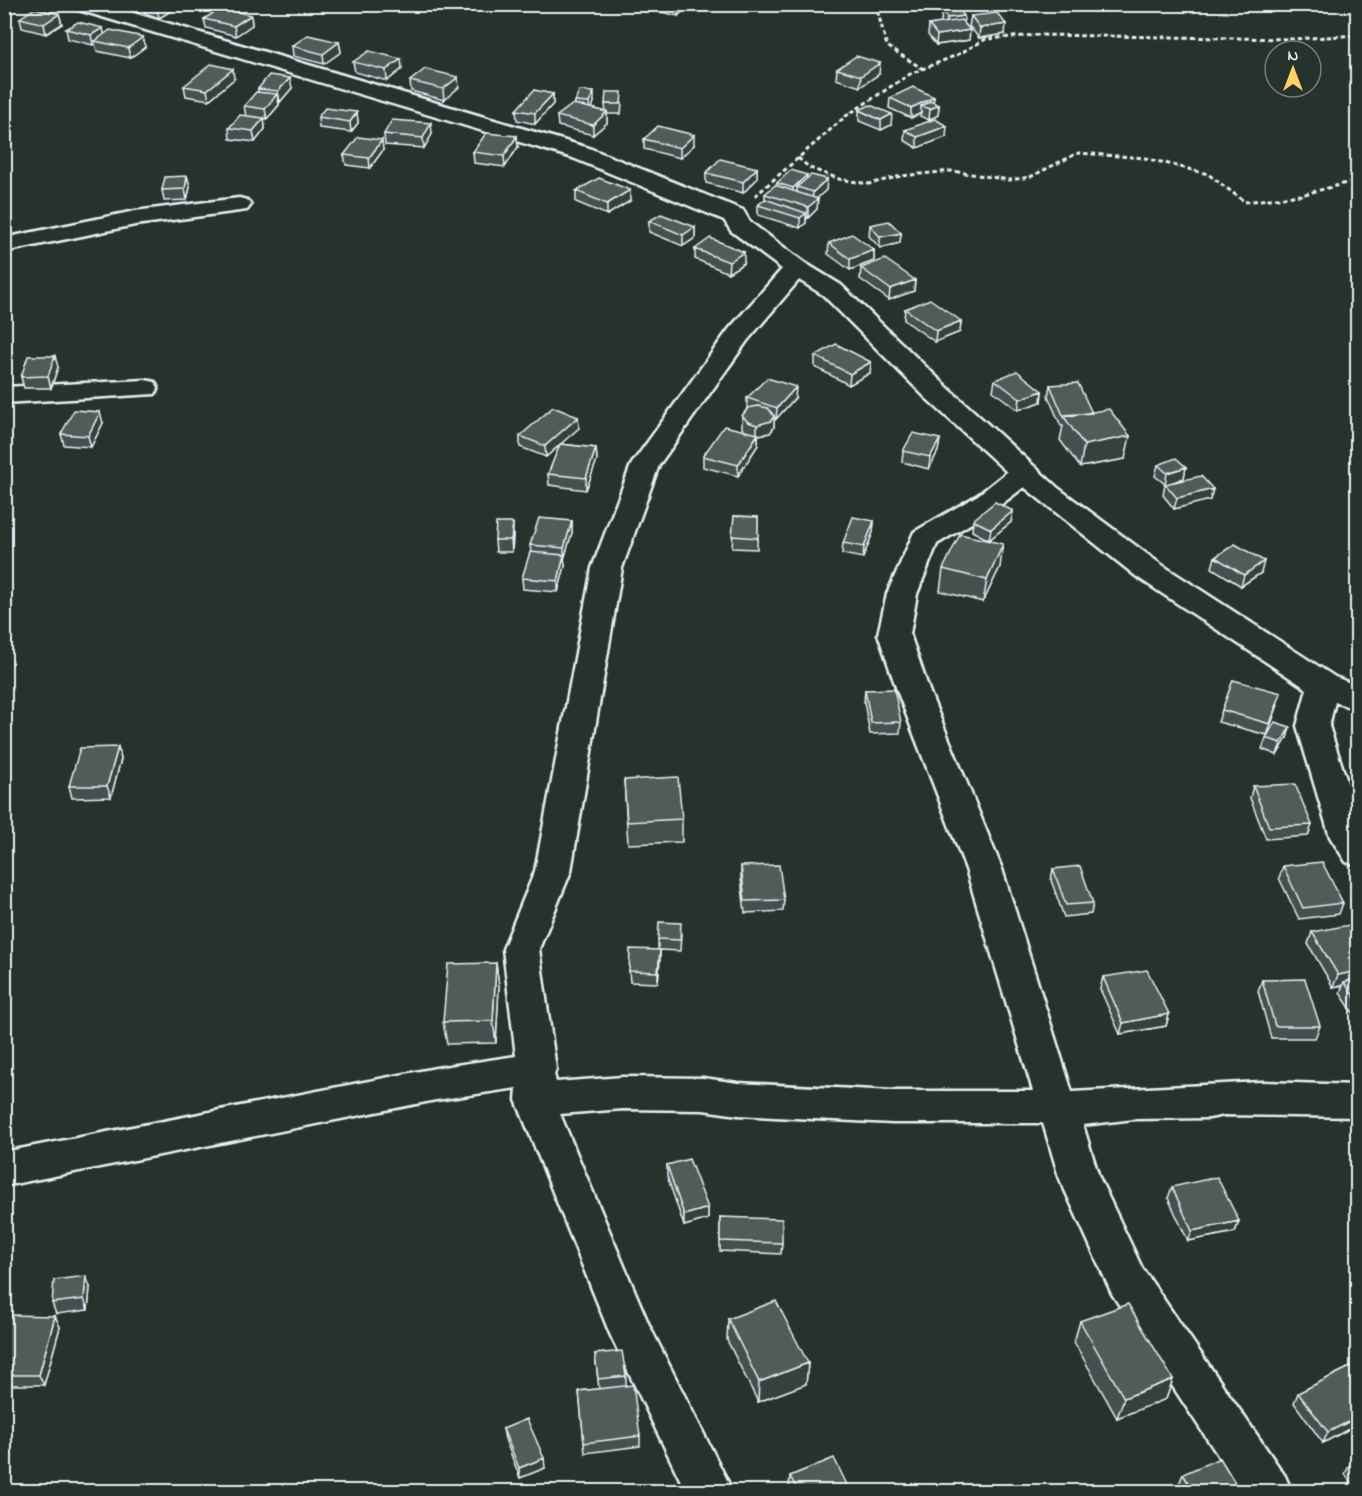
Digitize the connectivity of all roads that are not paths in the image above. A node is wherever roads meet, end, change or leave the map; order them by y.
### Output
1 (79, 4) edge
2 (239, 205) dead end
3 (4, 245) edge
4 (796, 268) junction
5 (145, 388) dead end
6 (4, 395) edge
7 (1025, 472) junction
8 (1324, 685) junction
9 (1358, 699) edge
10 (1358, 853) edge
11 (536, 1084) junction
12 (1358, 1101) edge
13 (1057, 1107) junction
14 (4, 1169) edge
15 (710, 1491) edge
16 (1269, 1491) edge

1 - 4 street
2 - 3 street
4 - 7 street
4 - 11 street
5 - 6 street
7 - 8 street
7 - 13 street
8 - 9 street
8 - 10 street
11 - 13 street
11 - 14 street
11 - 15 street
12 - 13 street
13 - 16 street

